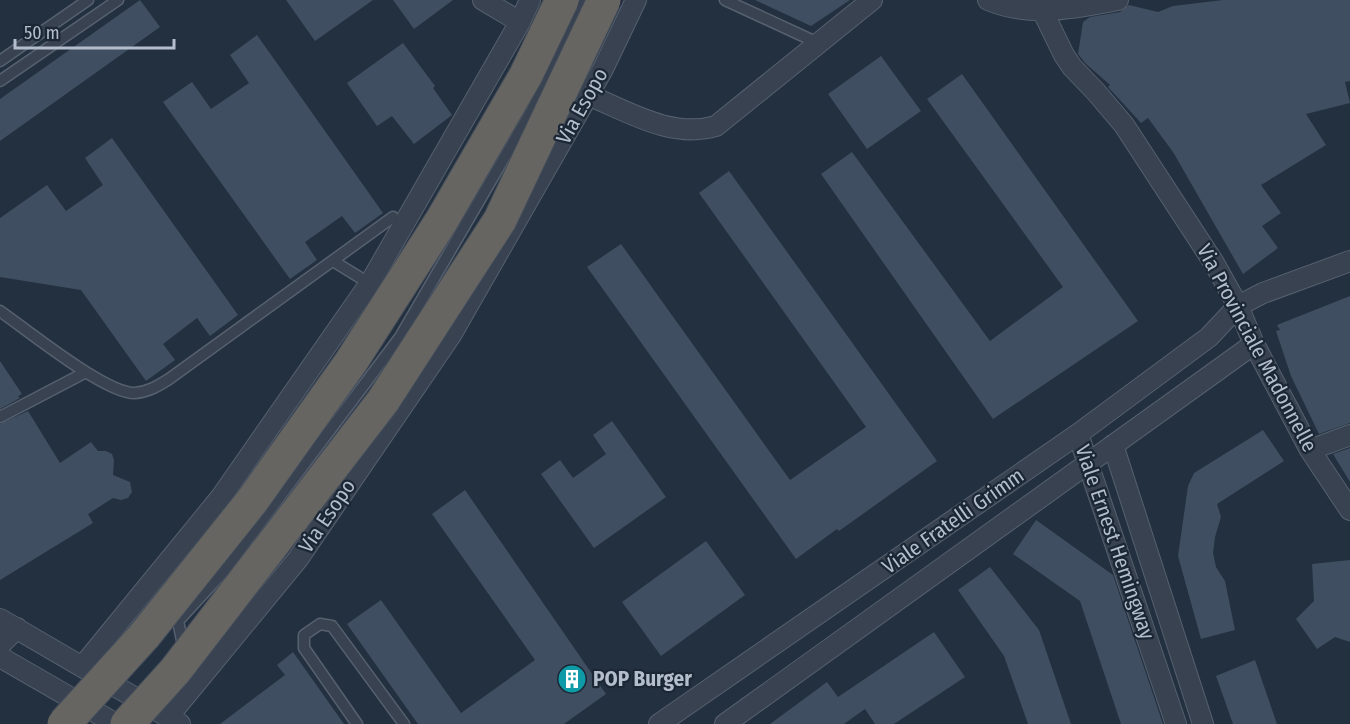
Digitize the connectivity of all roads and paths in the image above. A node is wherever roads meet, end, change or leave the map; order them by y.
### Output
1 (88, 0) edge
2 (118, 0) edge
3 (483, 0) edge
4 (530, 0) edge
5 (562, 0) edge
6 (585, 0) edge
7 (604, 0) edge
8 (636, 0) edge
9 (725, 0) edge
10 (873, 0) edge
11 (988, 0) edge
12 (1118, 0) edge
13 (1042, 10) junction
14 (520, 22) junction
15 (818, 43) junction
16 (0, 61) edge
17 (0, 81) edge
18 (588, 95) junction
19 (393, 217) dead end
20 (333, 261) junction
21 (1350, 261) edge
22 (370, 283) junction
23 (1238, 306) junction
24 (0, 311) edge
25 (414, 312) junction
26 (451, 334) junction
27 (1254, 344) junction
28 (86, 372) junction
29 (0, 417) edge
30 (1078, 434) junction
31 (1350, 435) edge
32 (1113, 445) junction
33 (1310, 450) junction
34 (1088, 463) junction
35 (1350, 510) edge
36 (178, 621) junction
37 (8, 623) edge
38 (115, 626) junction
39 (0, 645) edge
40 (0, 657) edge
41 (82, 667) junction
42 (191, 689) junction
43 (174, 720) edge
44 (64, 724) edge
45 (116, 724) edge
46 (127, 724) edge
47 (357, 724) edge
48 (404, 724) edge
49 (659, 724) edge
50 (726, 724) edge
51 (1176, 724) edge
52 (1203, 724) edge

1 - 16 lane
2 - 17 lane
3 - 14 street
4 - 14 street
5 - 44 highway, bridge
6 - 25 lane, Via Esopo
7 - 46 highway, bridge
8 - 18 street, Via Esopo
9 - 15 lane
10 - 15 street
11 - 13 street
12 - 13 street
13 - 23 street, Via Provinciale Madonnelle
14 - 22 street
15 - 18 street
18 - 26 street, Via Esopo
19 - 20 lane
20 - 22 lane
20 - 28 lane
21 - 23 street, Viale Fratelli Grimm
22 - 25 lane
22 - 38 street
23 - 27 street, Via Provinciale Madonnelle
23 - 30 street, Viale Fratelli Grimm
24 - 28 lane
25 - 26 lane
25 - 36 lane, Via Esopo
26 - 42 street, Via Esopo
27 - 32 street, Viale Fratelli Grimm
27 - 33 street, Via Provinciale Madonnelle
28 - 29 lane
30 - 32 street, Viale Ernest Hemingway
30 - 34 street, Viale Ernest Hemingway
30 - 49 street, Viale Fratelli Grimm
31 - 33 street
32 - 34 street, Viale Fratelli Grimm
32 - 52 street, Viale Ernest Hemingway
33 - 35 street, Via Provinciale Madonnelle
34 - 50 street, Viale Fratelli Grimm
34 - 51 street, Viale Ernest Hemingway
36 - 38 lane
36 - 42 lane
37 - 39 street
37 - 41 street
38 - 41 street
40 - 45 street
41 - 43 street
42 - 43 street, Via Esopo
47 - 48 lane

